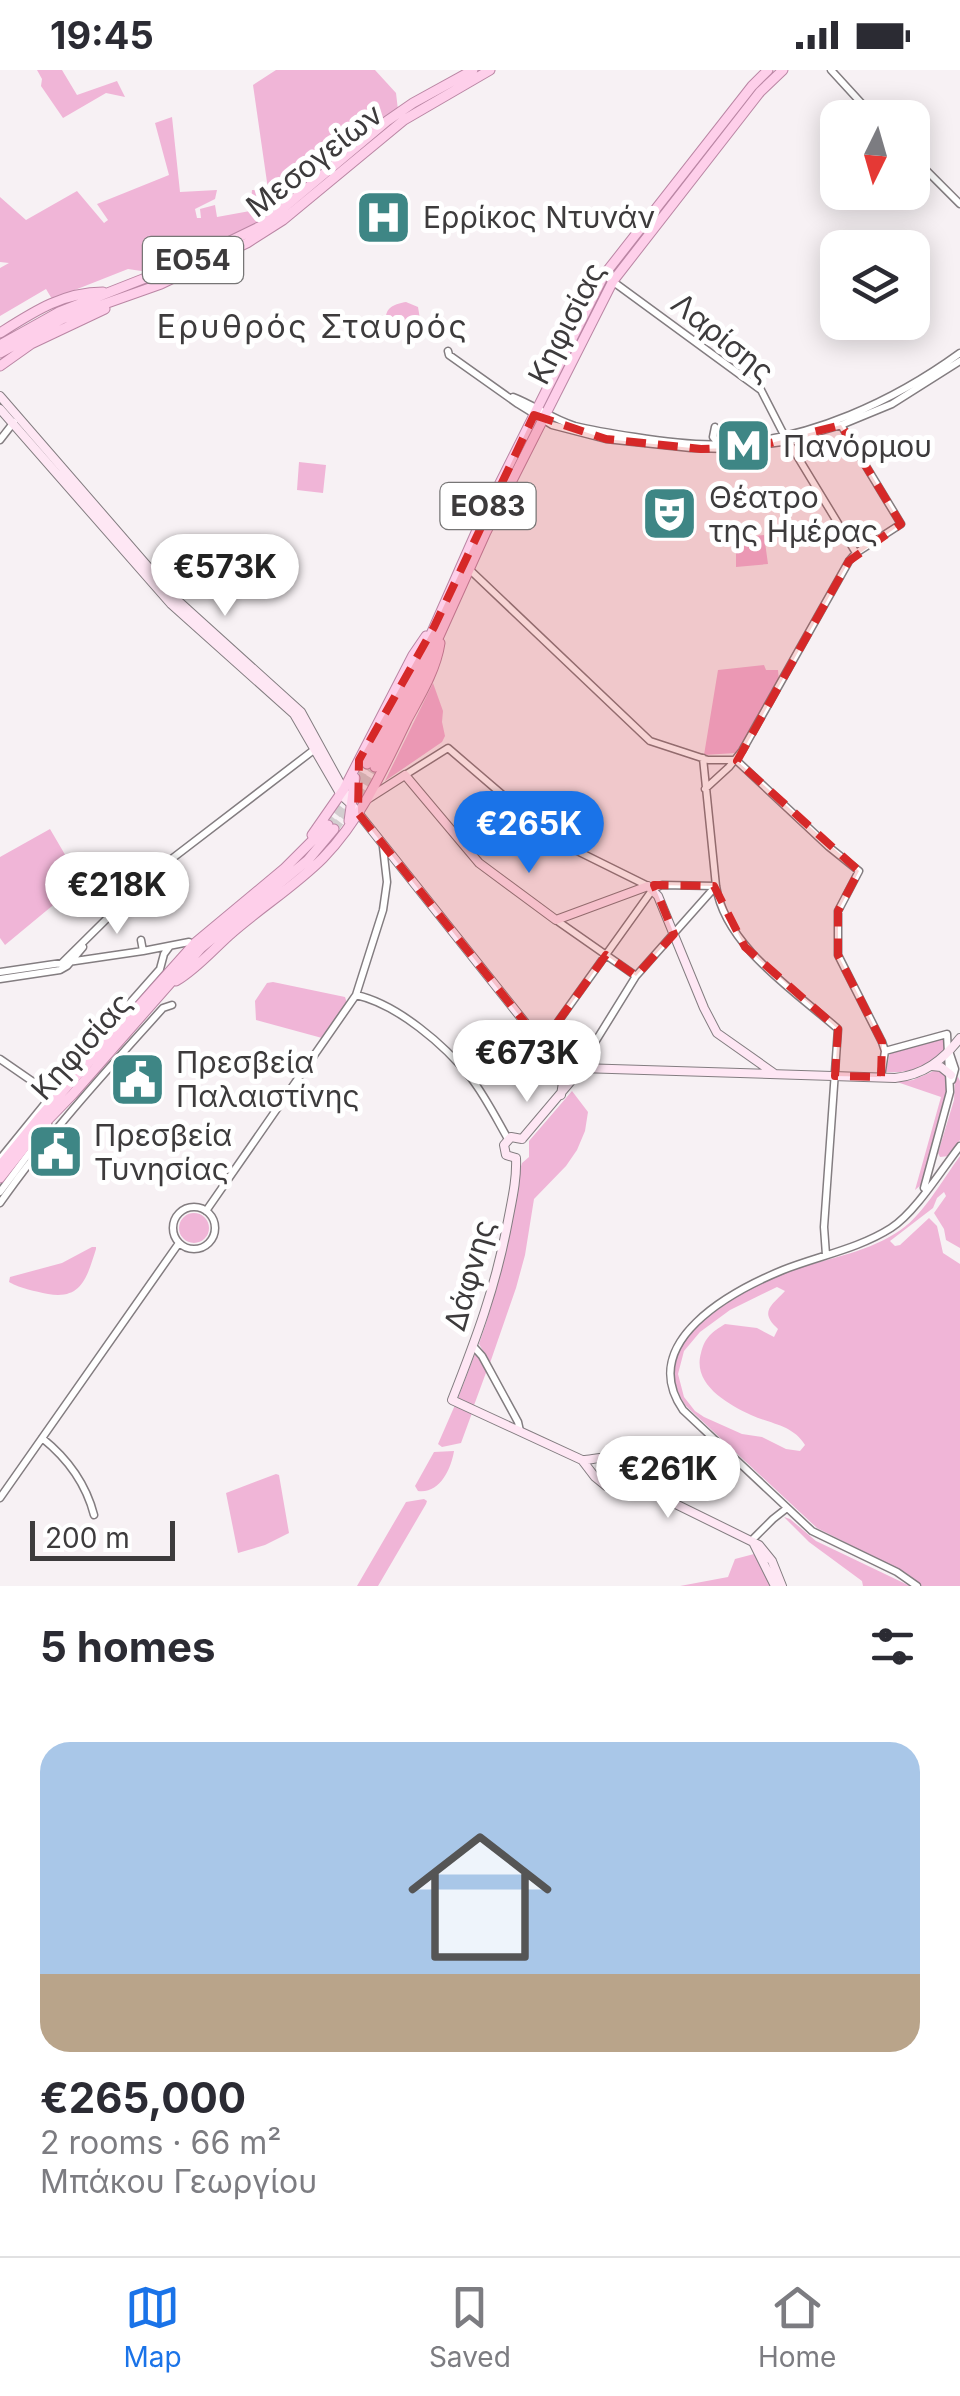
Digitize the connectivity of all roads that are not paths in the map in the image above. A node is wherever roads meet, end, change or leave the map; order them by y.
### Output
1 (473, 70) edge
2 (490, 70) edge
3 (768, 70) edge
4 (783, 70) edge
5 (831, 70) edge
6 (858, 100) edge
7 (930, 174) edge
8 (960, 204) edge
9 (608, 278) junction
10 (110, 292) junction
11 (130, 296) junction
12 (0, 333) edge
13 (0, 345) edge
14 (960, 353) edge
15 (960, 360) edge
16 (1, 362) edge
17 (465, 364) dead end
18 (0, 396) edge
19 (0, 410) edge
20 (540, 415) junction
21 (16, 421) junction
22 (840, 422) junction
23 (715, 428) dead end
24 (787, 438) junction
25 (0, 440) edge
26 (720, 444) junction
27 (856, 553) junction
28 (469, 569) junction
29 (438, 628) junction
30 (314, 749) junction
31 (702, 758) junction
32 (736, 760) junction
33 (370, 766) junction
34 (406, 775) junction
35 (390, 785) junction
36 (706, 789) junction
37 (346, 790) junction
38 (368, 795) junction
39 (350, 804) junction
40 (330, 810) junction
41 (358, 813) junction
42 (331, 827) tunnel mouth
43 (346, 828) junction
44 (383, 846) junction
45 (716, 886) junction
46 (651, 888) junction
47 (556, 920) junction
48 (674, 934) junction
49 (87, 938) junction
50 (141, 940) dead end
51 (188, 942) junction
52 (170, 946) junction
53 (82, 950) junction
54 (143, 952) junction
55 (606, 955) junction
56 (89, 960) junction
57 (66, 963) junction
58 (0, 975) edge
59 (636, 976) junction
60 (169, 979) junction
61 (356, 995) junction
62 (172, 1005) dead end
63 (960, 1038) edge
64 (542, 1044) junction
65 (885, 1051) junction
66 (949, 1052) junction
67 (0, 1059) edge
68 (554, 1059) junction
69 (932, 1066) junction
70 (580, 1068) junction
71 (774, 1074) junction
72 (835, 1076) junction
73 (881, 1077) junction
74 (951, 1078) junction
75 (571, 1081) joint
76 (561, 1095) junction
77 (58, 1099) junction
78 (54, 1112) junction
79 (508, 1139) junction
80 (960, 1146) edge
81 (522, 1150) junction
82 (932, 1159) junction
83 (0, 1162) edge
84 (946, 1164) junction
85 (0, 1178) edge
86 (0, 1192) edge
87 (920, 1198) junction
88 (0, 1203) edge
89 (206, 1210) junction
90 (179, 1243) junction
91 (826, 1255) junction
92 (473, 1346) junction
93 (520, 1432) junction
94 (42, 1438) junction
95 (598, 1459) junction
96 (582, 1460) junction
97 (593, 1474) junction
98 (631, 1475) junction
99 (626, 1486) junction
100 (645, 1489) junction
101 (0, 1498) edge
102 (784, 1506) junction
103 (94, 1515) dead end
104 (753, 1540) junction
105 (779, 1586) edge
106 (917, 1586) edge

1 - 10 main road, Μεσογείων / ΕΟ54
2 - 11 main road, Μεσογείων / ΕΟ54
3 - 9 main road, Κηφισίας / ΕΟ83
4 - 9 main road, Κηφισίας / ΕΟ83
5 - 6 street
7 - 8 street
9 - 20 main road, Κηφισίας / ΕΟ83
9 - 24 street, Λαρίσης
10 - 12 main road, Μεσογείων / ΕΟ54
10 - 13 main road, Μεσογείων / ΕΟ54
11 - 16 main road, Μεσογείων / ΕΟ54
11 - 16 main road, Μεσογείων / ΕΟ54
14 - 22 street
15 - 22 street
17 - 20 street
18 - 21 main road
19 - 21 main road
20 - 24 street
20 - 26 street
20 - 28 main road, Κηφισίας / ΕΟ83
20 - 29 main road, Κηφισίας / ΕΟ83
21 - 25 street
21 - 30 main road
21 - 37 main road
22 - 24 street
22 - 27 street
23 - 26 street
24 - 26 street
24 - 27 street, Λαρίσης
27 - 32 street
28 - 29 main road, Κηφισίας / ΕΟ83
28 - 31 street
29 - 33 main road, Κηφισίας / ΕΟ83
29 - 33 main road, Κηφισίας / ΕΟ83
30 - 37 main road
30 - 49 street
31 - 32 street
31 - 36 street
32 - 36 street
32 - 65 street
33 - 35 main road
33 - 37 main road
33 - 38 main road, Κηφισίας / ΕΟ83
34 - 35 main road
34 - 46 street
34 - 47 main road
35 - 38 main road
36 - 45 street
37 - 38 main road
37 - 39 main road
37 - 39 main road
37 - 40 main road, Κηφισίας / ΕΟ83
38 - 39 main road
38 - 41 main road, Κηφισίας / ΕΟ83
39 - 40 main road
39 - 41 main road
39 - 43 main road
40 - 51 main road, Κηφισίας / ΕΟ83
41 - 43 main road, Κηφισίας / ΕΟ83
41 - 44 main road
42 - 60 main road, Κηφισίας / ΕΟ83
43 - 60 main road, ΕΟ83
44 - 61 street
44 - 64 main road
45 - 46 street
45 - 48 street
45 - 72 street
46 - 47 main road
46 - 48 main road
46 - 55 street
47 - 55 street
48 - 59 street
48 - 71 main road
49 - 53 street
49 - 57 street
50 - 54 street
51 - 52 street
51 - 60 main road, Κηφισίας / ΕΟ83
52 - 54 street
52 - 77 street
53 - 56 street
53 - 57 street
54 - 56 street
55 - 59 street
55 - 64 street
56 - 57 street
57 - 58 street
59 - 70 street
60 - 77 main road, Κηφισίας / ΕΟ83
61 - 79 street
61 - 89 street
62 - 88 street
63 - 66 main road
64 - 68 main road
65 - 66 street
65 - 73 street
66 - 69 main road
66 - 74 street
67 - 77 street
68 - 70 main road
68 - 76 main road
69 - 73 main road
69 - 74 main road
70 - 71 main road
70 - 75 street
71 - 72 main road
72 - 73 main road
72 - 91 street
74 - 82 street
75 - 76 main road
76 - 81 main road
77 - 78 main road, Κηφισίας / ΕΟ83
77 - 83 main road, Κηφισίας / ΕΟ83
78 - 85 main road, Κηφισίας / ΕΟ83
78 - 86 street
79 - 81 main road
79 - 81 main road
80 - 84 street
81 - 92 main road, Δάφνης
82 - 84 street
82 - 87 street
84 - 87 street
87 - 91 street
89 - 90 street
89 - 90 street
90 - 94 street
91 - 102 street
92 - 93 street
92 - 93 main road, Δάφνης
93 - 96 main road
94 - 101 street
94 - 103 street
95 - 96 main road
95 - 97 main road
95 - 98 main road
96 - 97 main road
97 - 99 main road
98 - 99 main road
98 - 100 main road
99 - 100 main road
100 - 104 main road
102 - 104 street
102 - 106 street
104 - 105 main road

